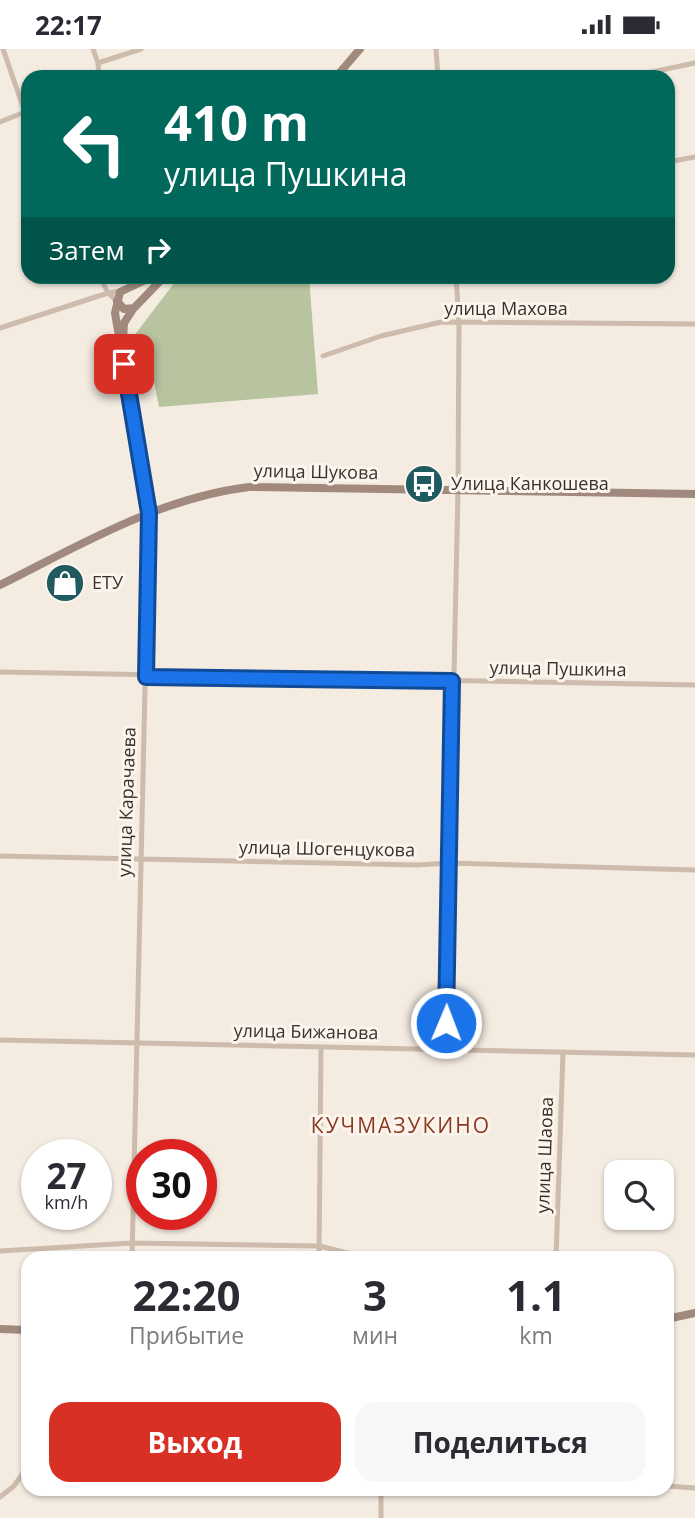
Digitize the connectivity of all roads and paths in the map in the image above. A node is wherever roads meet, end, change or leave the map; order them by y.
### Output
1 (3, 49) edge
2 (93, 49) edge
3 (141, 49) edge
4 (360, 49) edge
5 (436, 49) edge
6 (695, 62) edge
7 (98, 63) junction
8 (98, 70) edge
9 (342, 70) edge
10 (438, 70) edge
11 (659, 70) edge
12 (21, 98) edge
13 (21, 113) edge
14 (0, 122) edge
15 (695, 157) edge
16 (675, 161) edge
17 (104, 284) edge
18 (137, 284) edge
19 (157, 284) edge
20 (456, 284) edge
21 (124, 290) junction
22 (108, 293) junction
23 (117, 301) junction
24 (135, 307) junction
25 (459, 322) junction
26 (695, 324) edge
27 (0, 328) edge
28 (121, 349) junction
29 (323, 356) dead end
30 (458, 489) junction
31 (695, 494) edge
32 (149, 513) junction
33 (0, 585) edge
34 (0, 672) edge
35 (146, 677) junction
36 (452, 681) junction
37 (695, 685) edge
38 (0, 856) edge
39 (141, 860) junction
40 (450, 863) junction
41 (695, 870) edge
42 (0, 1040) edge
43 (136, 1042) junction
44 (321, 1047) junction
45 (446, 1049) junction
46 (563, 1052) junction
47 (695, 1055) edge
48 (132, 1243) junction
49 (320, 1246) junction
50 (0, 1251) edge
51 (132, 1251) edge
52 (320, 1251) edge
53 (339, 1251) edge
54 (556, 1251) edge
55 (695, 1313) edge
56 (674, 1318) edge
57 (0, 1329) edge
58 (21, 1330) edge
59 (21, 1476) edge
60 (674, 1486) edge
61 (695, 1488) edge
62 (381, 1496) edge
63 (0, 1497) edge
64 (381, 1518) edge

1 - 12 street
2 - 7 street
3 - 7 street
4 - 9 main road
5 - 10 street
6 - 11 street
7 - 8 street
13 - 14 street
15 - 16 street
17 - 22 street
18 - 21 main road
19 - 24 main road
20 - 25 street
21 - 22 street
21 - 23 main road
21 - 24 main road
22 - 23 street
22 - 27 street
23 - 24 main road
23 - 28 main road, улица Карачаева
24 - 28 main road
25 - 26 street, улица Махова
25 - 29 street, улица Махова
25 - 30 street
28 - 32 main road, улица Карачаева
30 - 31 main road, улица Шукова
30 - 32 main road, улица Шукова
30 - 36 street
32 - 33 main road, улица Шукова
32 - 35 street, улица Карачаева
34 - 35 street, улица Пушкина
35 - 36 street, улица Пушкина
35 - 39 street, улица Карачаева
36 - 37 street, улица Пушкина
36 - 40 street
38 - 39 street, улица Шогенцукова
39 - 40 street, улица Шогенцукова
39 - 43 street, улица Карачаева
40 - 41 street, улица Шогенцукова
40 - 45 street
42 - 43 street, улица Бижанова
43 - 44 street, улица Бижанова
43 - 48 street, улица Карачаева
44 - 45 street, улица Бижанова
44 - 49 street
45 - 46 street, улица Бижанова
46 - 47 street, улица Бижанова
46 - 54 street, улица Шаова
48 - 49 street
48 - 50 street
48 - 51 street, улица Карачаева
49 - 52 street
49 - 53 street
55 - 56 main road
57 - 58 main road
59 - 63 street
60 - 61 street
62 - 64 street

